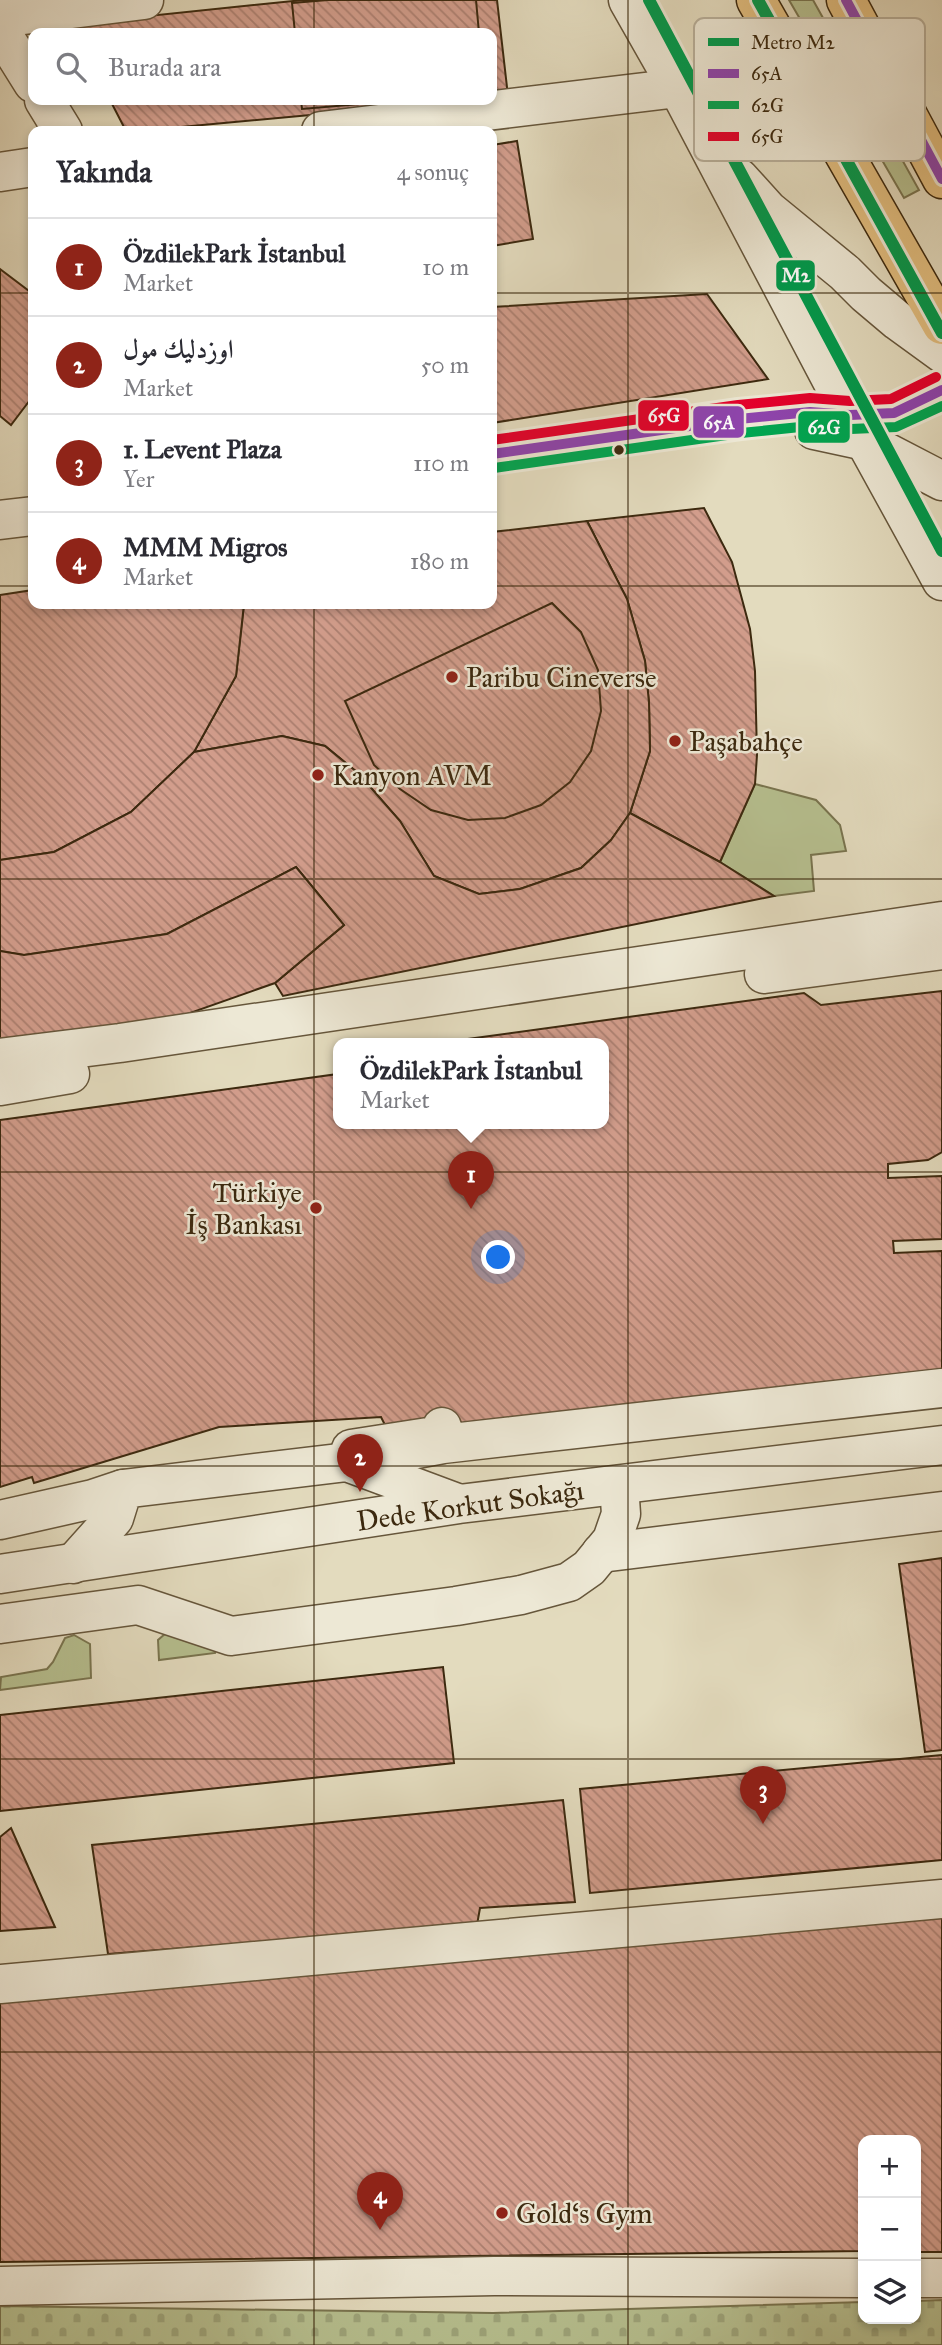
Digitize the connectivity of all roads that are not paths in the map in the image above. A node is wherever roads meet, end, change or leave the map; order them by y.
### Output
1 (144, 0) edge
2 (628, 0) edge
3 (756, 0) edge
4 (846, 0) edge
5 (0, 18) edge
6 (766, 18) edge
7 (856, 18) edge
8 (0, 30) edge
9 (28, 75) edge
10 (678, 88) junction
11 (47, 105) edge
12 (694, 118) edge
13 (60, 126) edge
14 (363, 126) edge
15 (925, 147) edge
16 (717, 161) edge
17 (722, 161) edge
18 (848, 161) edge
19 (28, 168) edge
20 (0, 172) edge
21 (942, 179) edge
22 (942, 325) edge
23 (942, 353) edge
24 (942, 390) edge
25 (858, 428) junction
26 (497, 453) edge
27 (942, 481) edge
28 (28, 517) edge
29 (0, 520) edge
30 (942, 581) edge
31 (942, 921) edge
32 (942, 950) edge
33 (0, 1058) edge
34 (0, 1086) edge
35 (942, 1388) edge
36 (442, 1427) dead end
37 (942, 1445) edge
38 (347, 1462) junction
39 (618, 1485) junction
40 (123, 1489) junction
41 (459, 1504) junction
42 (942, 1511) edge
43 (0, 1520) edge
44 (601, 1553) junction
45 (73, 1564) junction
46 (0, 1574) edge
47 (0, 1624) edge
48 (942, 1899) edge
49 (0, 1984) edge
50 (858, 2278) edge
51 (921, 2278) edge
52 (942, 2278) edge
53 (0, 2286) edge

1 - 5 street
2 - 10 street
3 - 6 main road
4 - 7 main road
8 - 9 street
10 - 12 street
10 - 14 street
11 - 13 street
15 - 21 main road
16 - 25 street
17 - 23 street
18 - 22 main road
19 - 20 street
24 - 25 street
25 - 26 street
25 - 27 street
25 - 30 street
28 - 29 street
31 - 33 street
32 - 34 street
35 - 38 street
36 - 38 street
37 - 39 street, Dede Korkut Sokağı
38 - 40 street
38 - 41 street
39 - 41 street, Dede Korkut Sokağı
39 - 44 street
40 - 43 street
40 - 45 street
41 - 45 street, Dede Korkut Sokağı
42 - 44 street
44 - 47 street
45 - 46 street, Dede Korkut Sokağı
48 - 49 street
50 - 53 street
51 - 52 street

